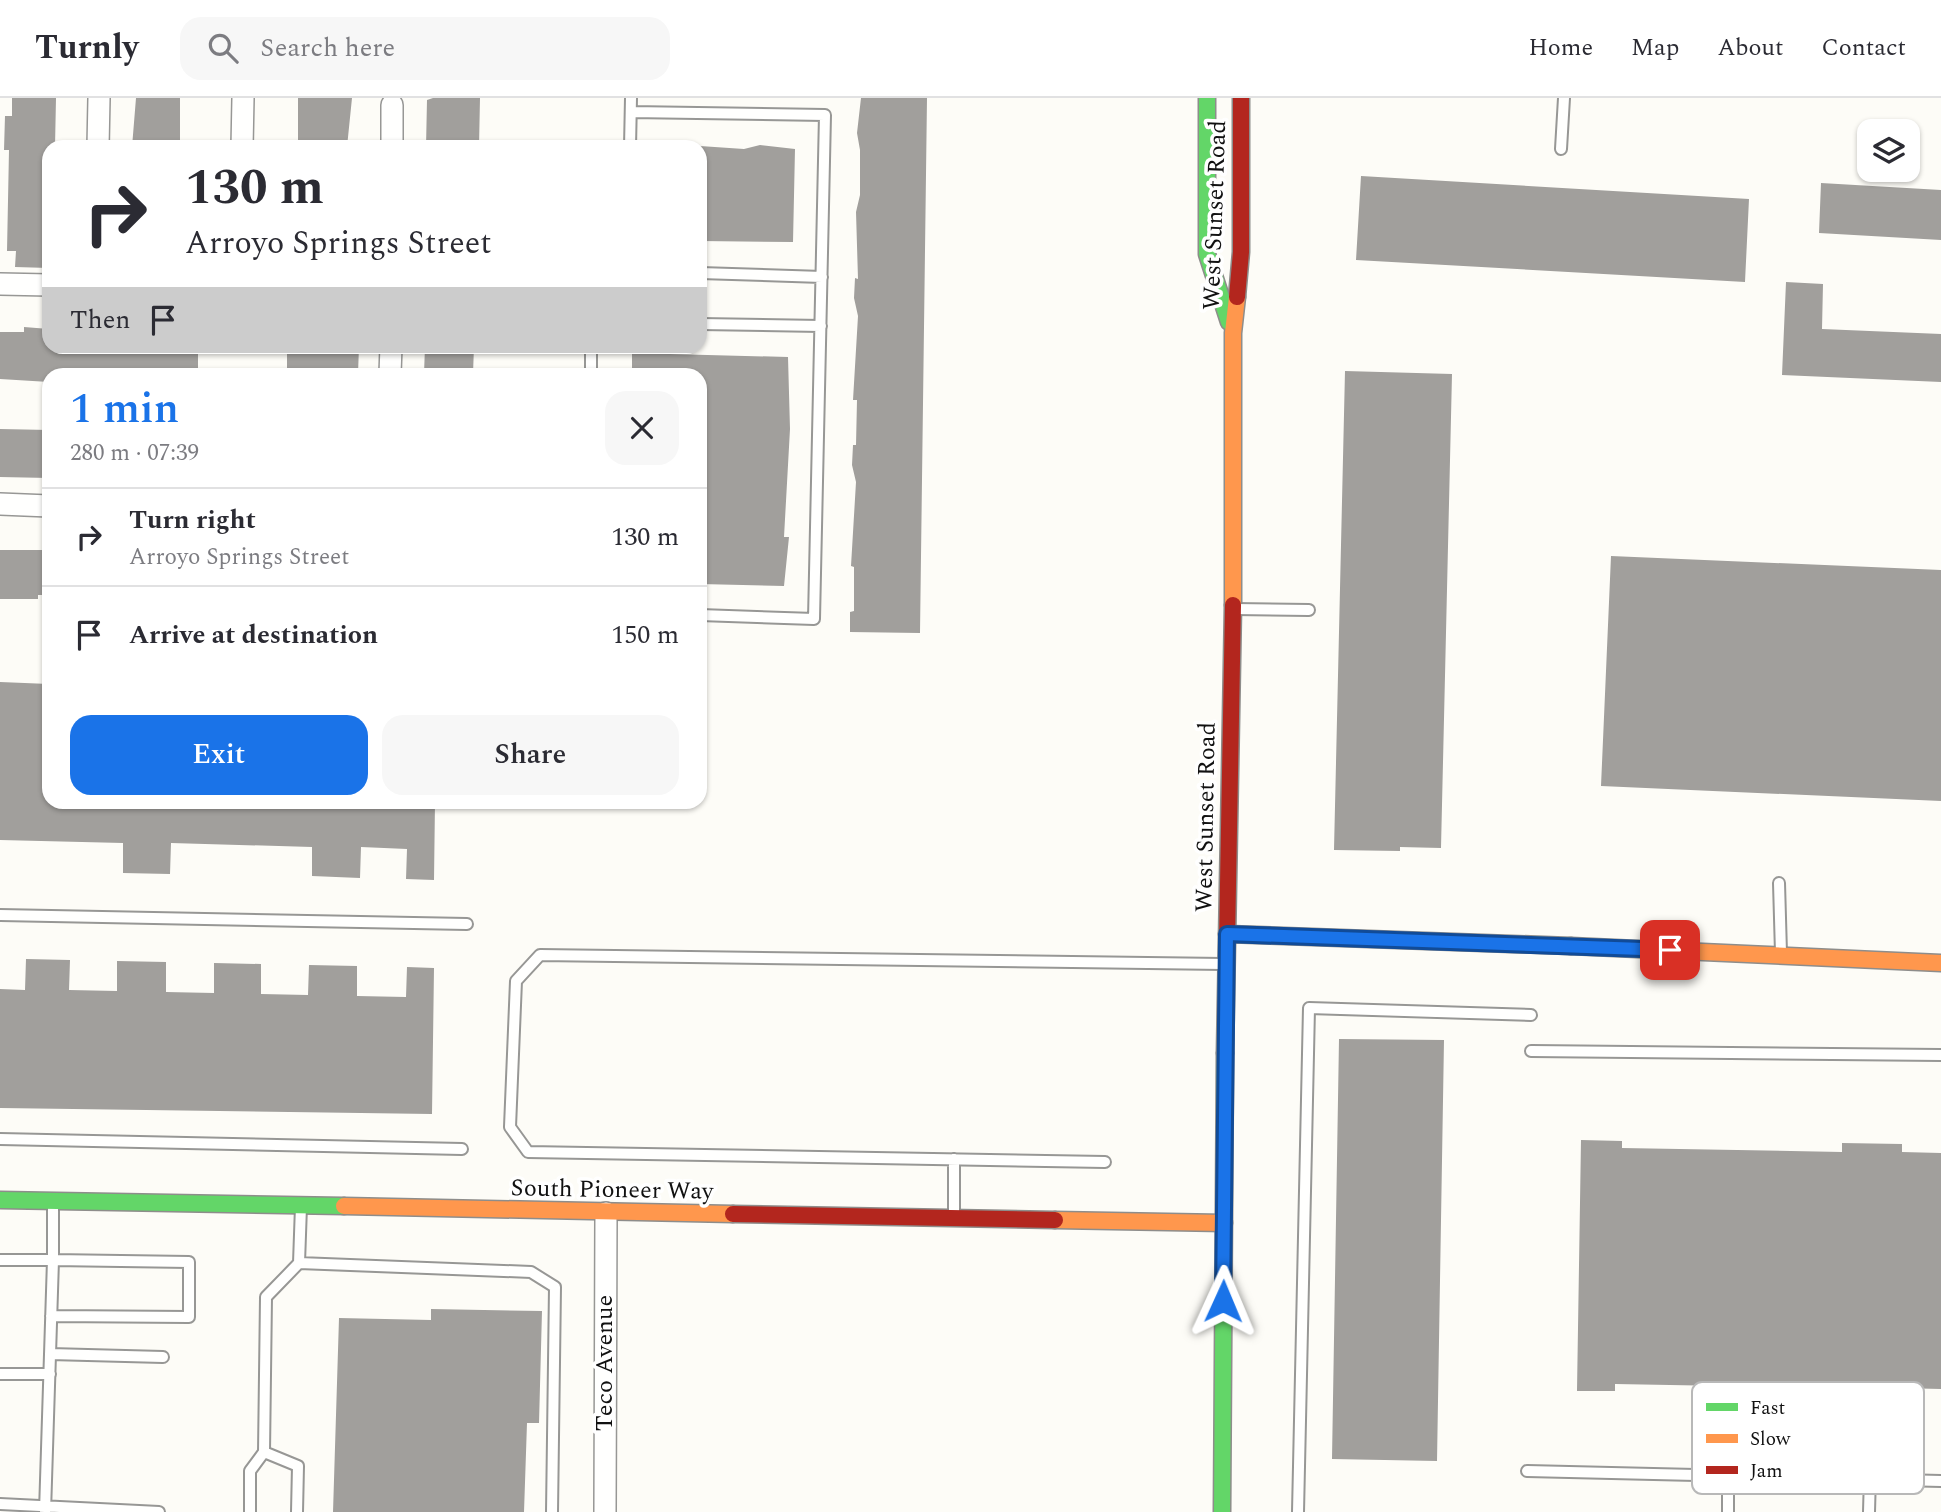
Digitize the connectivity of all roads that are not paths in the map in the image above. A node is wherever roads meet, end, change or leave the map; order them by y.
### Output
1 (99, 98) edge
2 (243, 98) edge
3 (631, 98) edge
4 (1207, 98) edge
5 (1241, 98) edge
6 (1564, 98) edge
7 (392, 105) dead end
8 (631, 112) junction
9 (97, 140) edge
10 (242, 140) edge
11 (392, 140) edge
12 (631, 140) edge
13 (1561, 149) dead end
14 (707, 273) edge
15 (822, 276) junction
16 (0, 284) edge
17 (42, 285) edge
18 (707, 324) edge
19 (821, 326) junction
20 (1233, 333) junction
21 (0, 505) edge
22 (42, 506) edge
23 (1234, 609) junction
24 (1308, 610) dead end
25 (707, 615) edge
26 (1779, 883) dead end
27 (0, 915) edge
28 (467, 924) dead end
29 (1227, 934) junction
30 (1781, 956) junction
31 (1941, 963) edge
32 (1226, 964) junction
33 (1531, 1015) dead end
34 (1531, 1051) dead end
35 (1941, 1055) edge
36 (0, 1139) edge
37 (462, 1149) dead end
38 (954, 1160) junction
39 (1105, 1162) dead end
40 (0, 1200) edge
41 (53, 1200) junction
42 (301, 1206) junction
43 (606, 1213) junction
44 (954, 1219) junction
45 (1224, 1223) junction
46 (0, 1260) edge
47 (53, 1260) junction
48 (299, 1263) junction
49 (51, 1316) junction
50 (50, 1354) junction
51 (163, 1356) dead end
52 (0, 1374) edge
53 (50, 1374) junction
54 (264, 1452) junction
55 (1527, 1471) dead end
56 (1692, 1475) edge
57 (1728, 1494) edge
58 (1871, 1494) edge
59 (0, 1504) edge
60 (45, 1509) edge
61 (159, 1512) edge
62 (250, 1512) edge
63 (297, 1512) edge
64 (552, 1512) edge
65 (605, 1512) edge
66 (1222, 1512) edge
67 (1298, 1512) edge
68 (1728, 1512) edge
69 (1870, 1512) edge

1 - 9 street
2 - 10 street
3 - 8 lane
4 - 20 street, West Sunset Road
5 - 20 street, West Sunset Road
6 - 13 lane
7 - 11 street
8 - 12 lane
8 - 15 lane
14 - 15 lane
15 - 19 lane
16 - 17 street
18 - 19 lane
19 - 25 lane
20 - 23 street, West Sunset Road
21 - 22 street
23 - 24 lane
23 - 29 street, West Sunset Road
26 - 30 lane
27 - 28 lane
29 - 30 street
29 - 32 street, West Sunset Road
30 - 31 street
32 - 38 lane
32 - 45 street, West Sunset Road
33 - 67 lane
34 - 35 lane
36 - 37 lane
38 - 39 lane
38 - 44 lane
40 - 41 street, South Pioneer Way
41 - 42 street, South Pioneer Way
41 - 47 lane
42 - 43 street, South Pioneer Way
42 - 48 lane
43 - 44 street, South Pioneer Way
43 - 65 street, Teco Avenue
44 - 45 street, South Pioneer Way
45 - 66 street, West Sunset Road
46 - 47 lane
47 - 49 lane
47 - 49 lane
48 - 54 lane
48 - 64 lane
49 - 50 lane
50 - 51 lane
50 - 53 lane
52 - 53 lane
53 - 60 lane
54 - 62 lane
54 - 63 lane
55 - 56 lane
57 - 68 lane
58 - 69 lane
59 - 60 lane
60 - 61 lane

